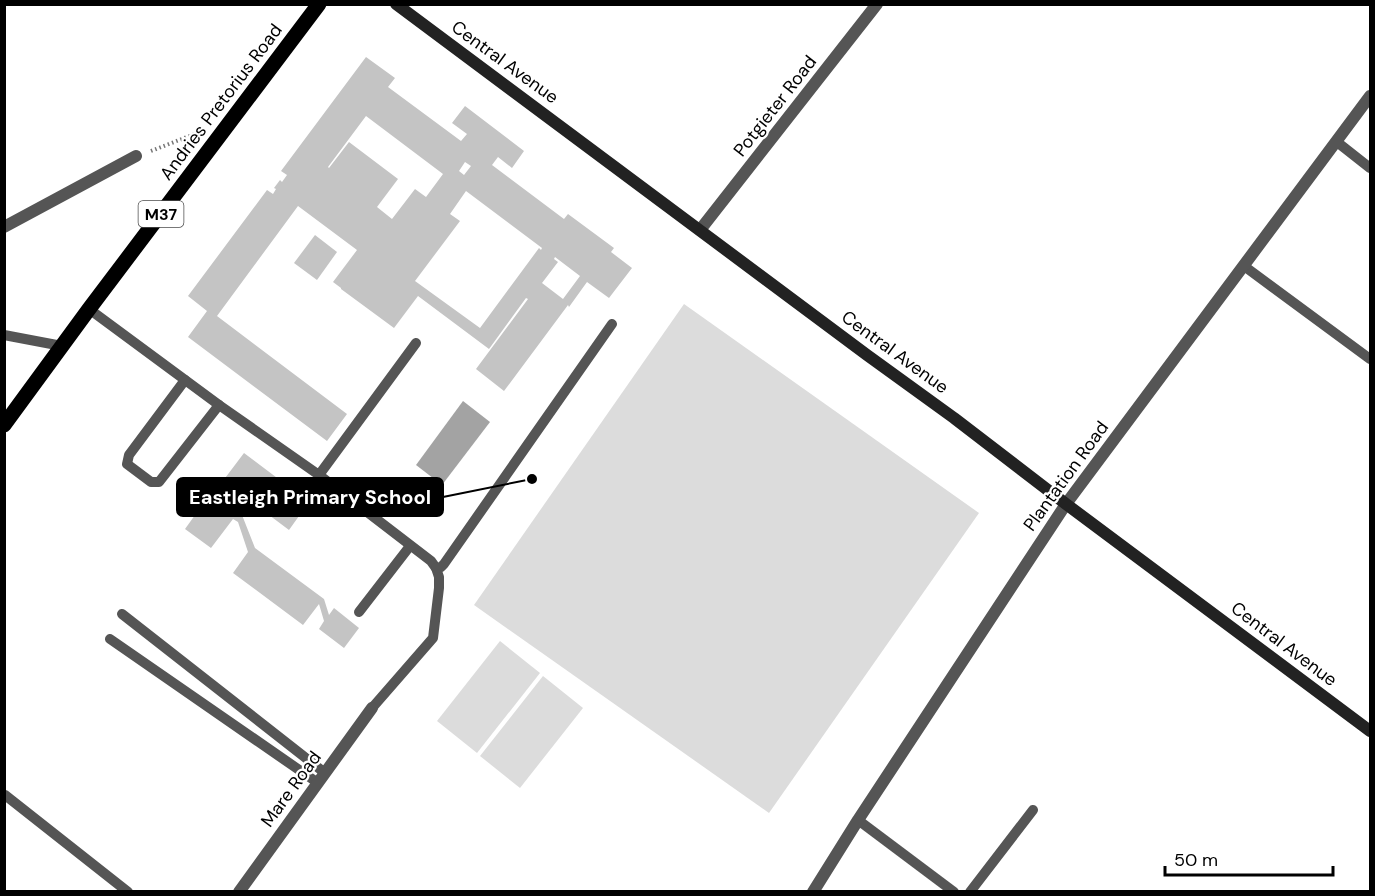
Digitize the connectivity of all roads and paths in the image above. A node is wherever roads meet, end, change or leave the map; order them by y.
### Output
1 (319, 4) edge
2 (396, 4) edge
3 (877, 4) edge
4 (1371, 96) edge
5 (200, 132) dead end
6 (1336, 142) junction
7 (136, 156) joint
8 (1371, 168) edge
9 (4, 227) edge
10 (700, 230) junction
11 (1244, 266) junction
12 (89, 309) junction
13 (612, 324) dead end
14 (4, 335) edge
15 (416, 343) dead end
16 (62, 346) junction
17 (1371, 359) edge
18 (185, 380) junction
19 (219, 405) junction
20 (4, 425) edge
21 (319, 475) junction
22 (1066, 504) junction
23 (410, 546) junction
24 (436, 568) junction
25 (359, 612) dead end
26 (122, 614) dead end
27 (110, 639) dead end
28 (372, 708) joint
29 (1371, 731) edge
30 (322, 778) junction
31 (5, 795) edge
32 (1033, 810) dead end
33 (858, 820) junction
34 (128, 891) edge
35 (239, 891) edge
36 (813, 891) edge
37 (954, 891) edge
38 (970, 891) edge

1 - 12 main road, Andries Pretorius Road / M37
2 - 10 street, Central Avenue
3 - 10 street, Potgieter Road
4 - 6 street, Plantation Road
5 - 7 path
6 - 8 lane
6 - 11 street, Plantation Road
7 - 9 street
10 - 22 street, Central Avenue
11 - 17 lane
11 - 22 street, Plantation Road
12 - 16 main road, Andries Pretorius Road / M37
12 - 18 lane
13 - 24 lane
14 - 16 lane
15 - 21 lane
16 - 20 main road, Andries Pretorius Road / M37
18 - 19 lane
18 - 19 lane
19 - 21 lane
21 - 23 lane
22 - 29 street, Central Avenue
22 - 33 street, Plantation Road
23 - 24 lane
23 - 25 lane
24 - 28 lane
26 - 30 lane
27 - 30 lane
28 - 30 street, Mare Road
30 - 35 street, Mare Road
31 - 34 lane
32 - 38 lane
33 - 36 street, Plantation Road
33 - 37 lane

